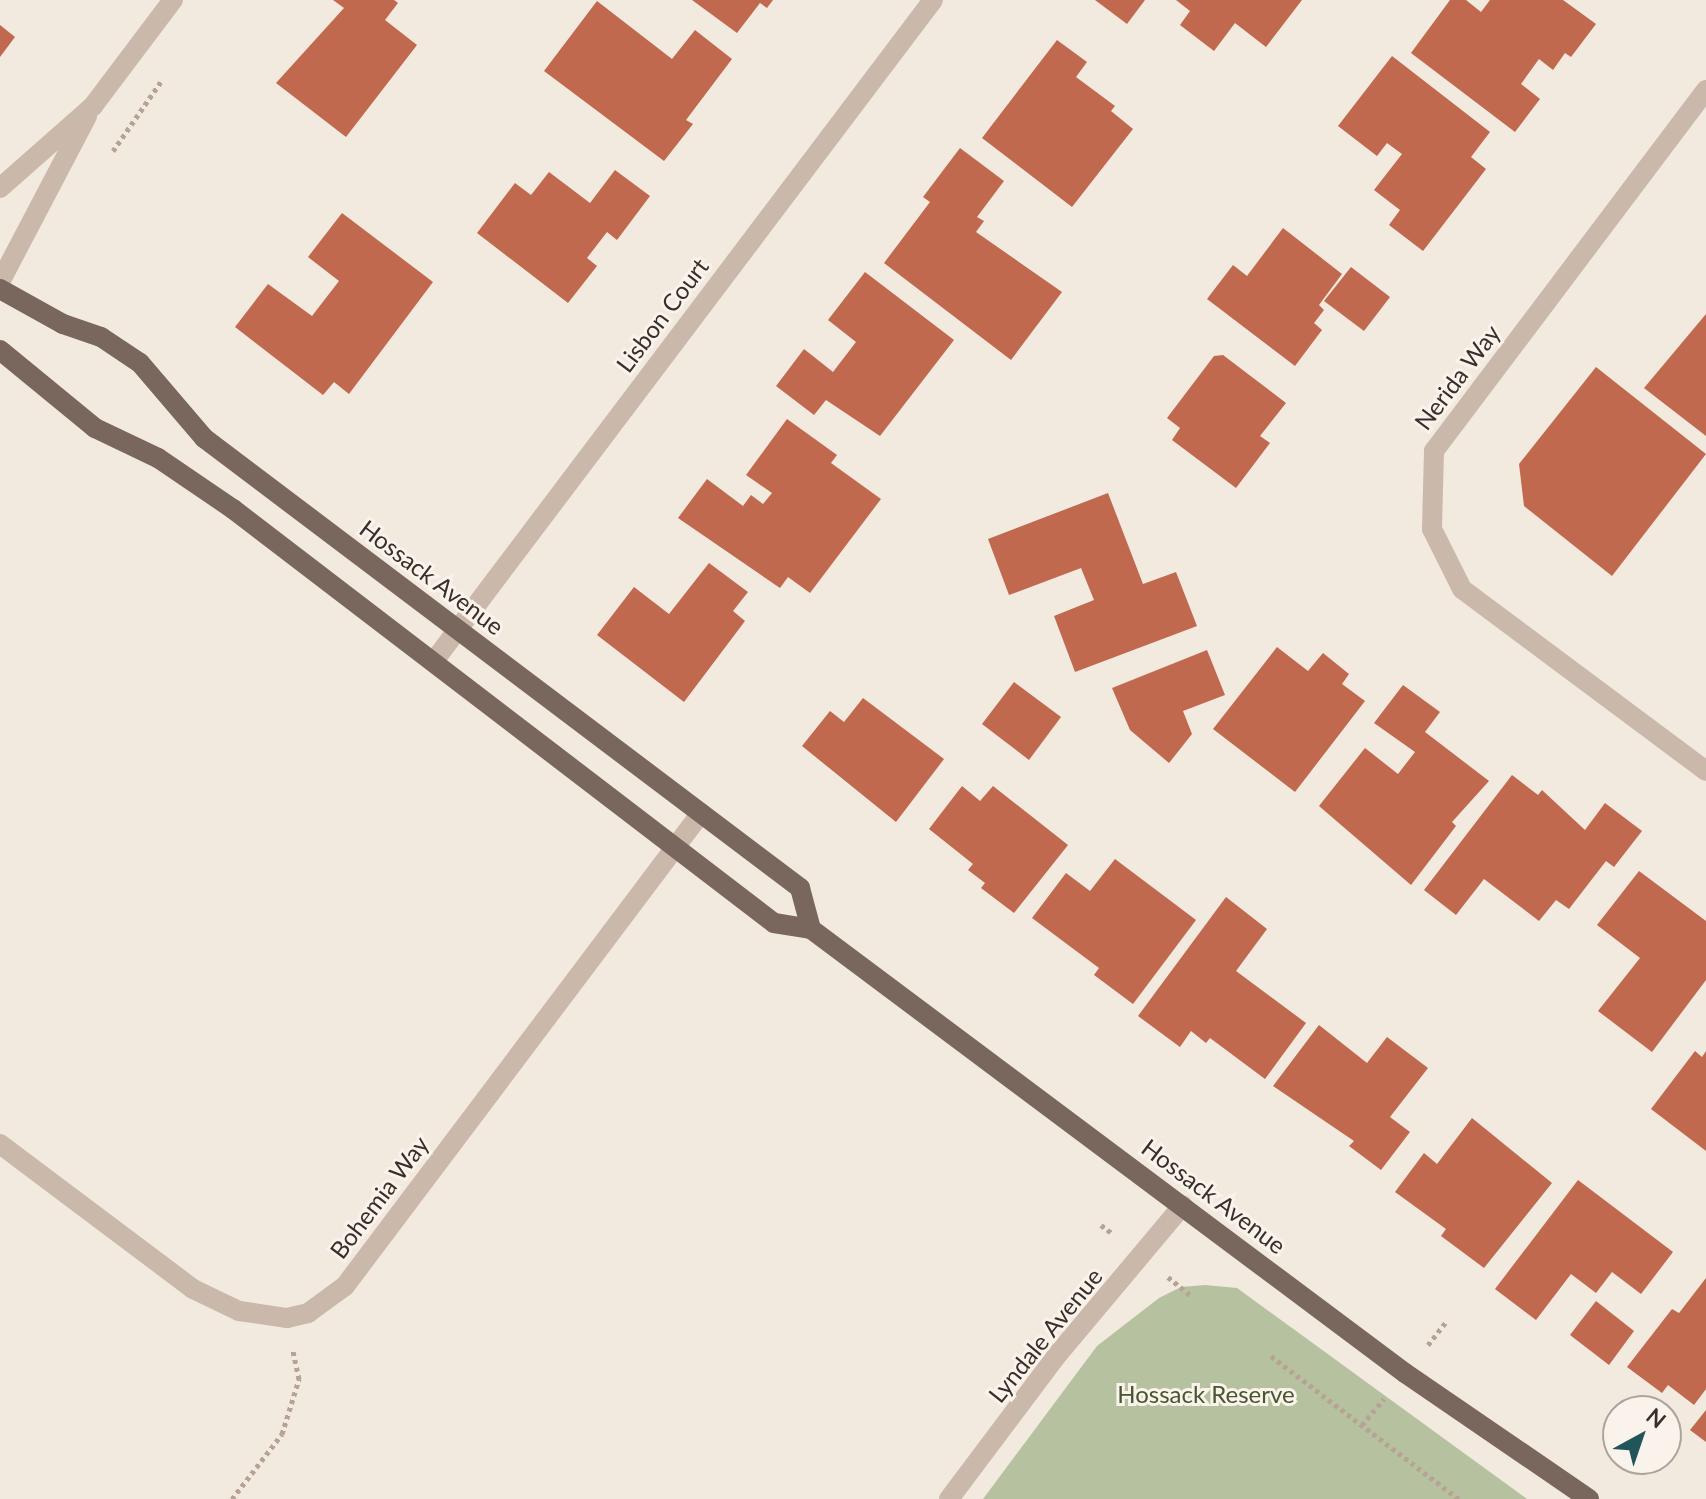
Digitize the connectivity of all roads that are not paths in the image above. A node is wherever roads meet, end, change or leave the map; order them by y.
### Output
1 (173, 0) edge
2 (933, 0) edge
3 (1706, 90) edge
4 (93, 106) junction
5 (0, 188) edge
6 (0, 282) edge
7 (0, 289) edge
8 (0, 350) edge
9 (458, 628) junction
10 (434, 661) junction
11 (1706, 771) edge
12 (701, 813) junction
13 (675, 847) junction
14 (811, 929) junction
15 (0, 1144) edge
16 (1183, 1205) junction
17 (949, 1499) edge
18 (1589, 1499) edge

1 - 4 street
2 - 9 street, Lisbon Court
3 - 11 street, Nerida Way
4 - 5 street
4 - 6 street
7 - 9 main road, Hossack Avenue
8 - 10 main road, Hossack Avenue
9 - 10 street, Lisbon Court
9 - 12 main road, Hossack Avenue
10 - 13 main road, Hossack Avenue
12 - 13 street, Bohemia Way
12 - 14 main road, Hossack Avenue
13 - 14 main road, Hossack Avenue
13 - 15 street, Bohemia Way
14 - 16 main road, Hossack Avenue
16 - 17 street, Lyndale Avenue
16 - 18 main road, Hossack Avenue

